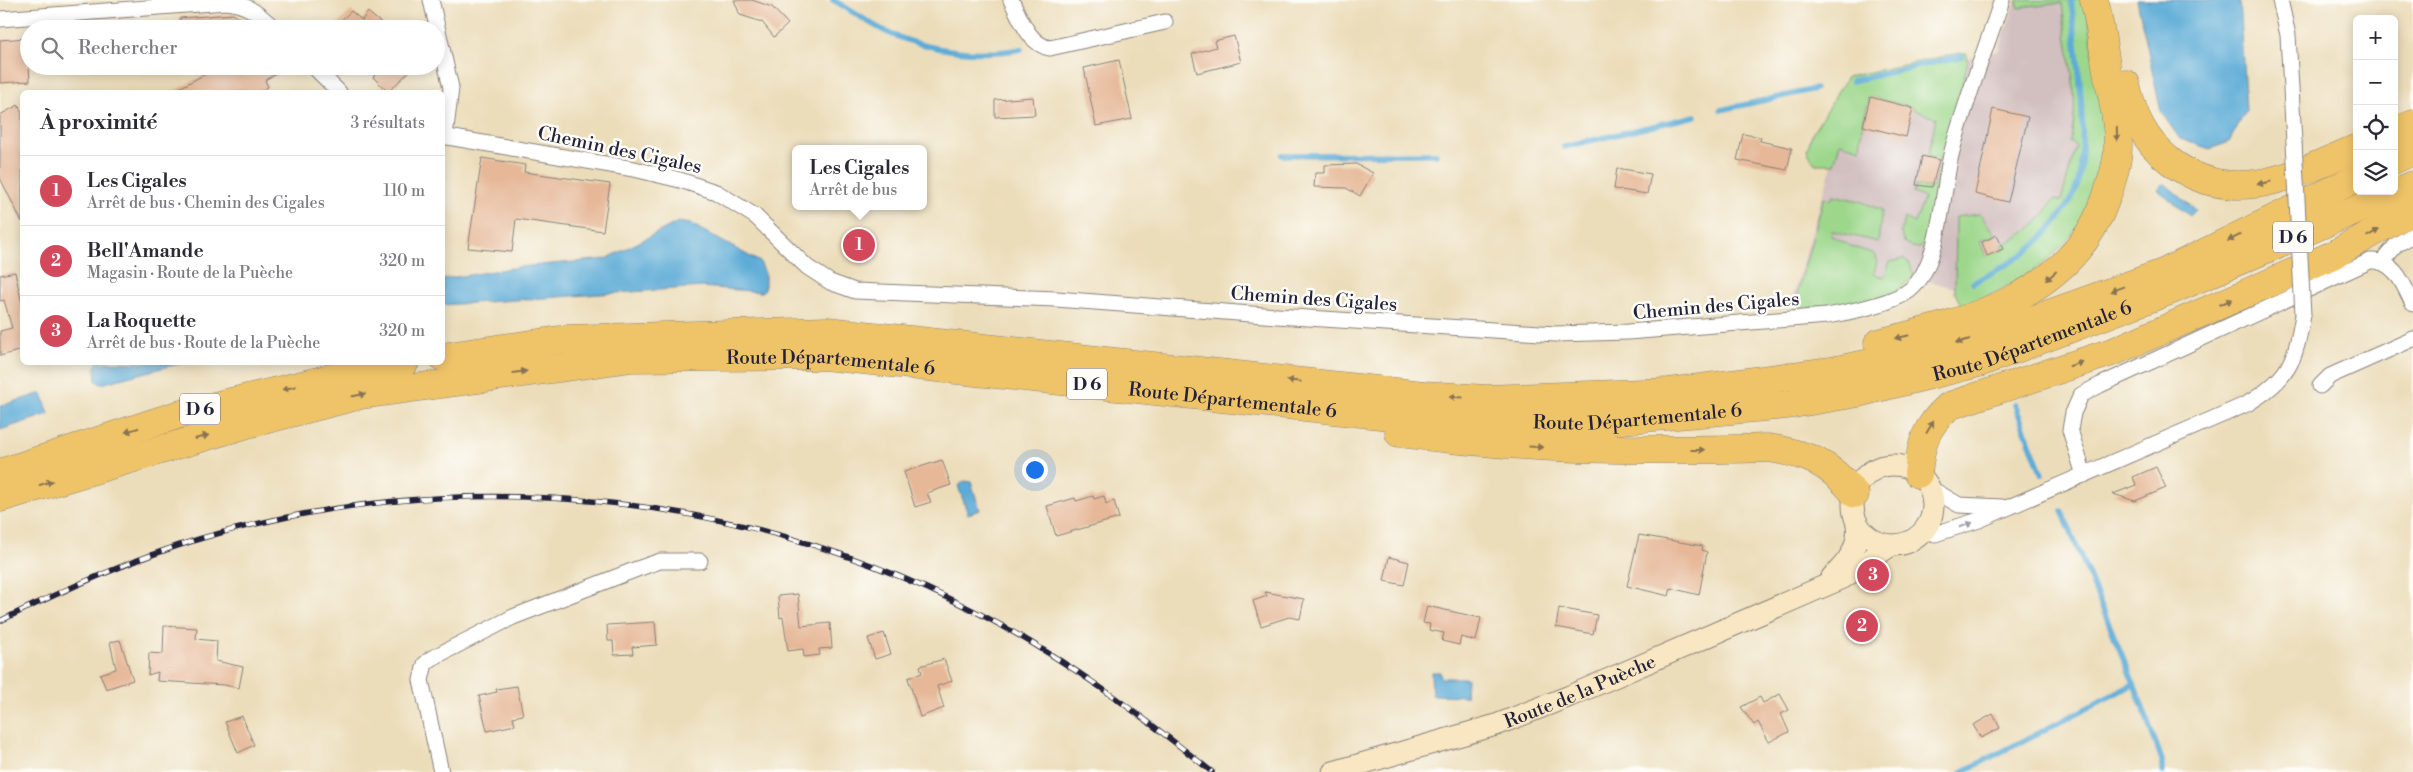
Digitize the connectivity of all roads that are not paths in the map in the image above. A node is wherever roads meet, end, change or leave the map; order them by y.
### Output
1 (430, 0) edge
2 (1010, 0) edge
3 (2002, 0) edge
4 (2094, 0) edge
5 (2108, 0) edge
6 (2280, 0) edge
7 (0, 20) edge
8 (266, 20) edge
9 (435, 20) edge
10 (1165, 22) dead end
11 (445, 63) edge
12 (322, 75) edge
13 (337, 90) edge
14 (2413, 124) edge
15 (445, 129) edge
16 (2398, 130) edge
17 (445, 136) edge
18 (2353, 150) edge
19 (2413, 151) edge
20 (2398, 158) edge
21 (2353, 180) edge
22 (2413, 185) edge
23 (2413, 210) edge
24 (2413, 235) edge
25 (2382, 262) junction
26 (2413, 304) edge
27 (2413, 339) edge
28 (445, 356) edge
29 (392, 365) edge
30 (2320, 386) dead end
31 (1187, 395) junction
32 (1486, 399) junction
33 (0, 474) edge
34 (2084, 475) junction
35 (1924, 481) junction
36 (1855, 494) junction
37 (0, 498) edge
38 (2006, 507) junction
39 (1857, 524) junction
40 (1924, 531) junction
41 (1890, 546) junction
42 (700, 561) dead end
43 (1819, 589) junction
44 (440, 772) edge
45 (1333, 772) edge

1 - 9 street
2 - 10 street
3 - 17 street, Chemin des Cigales
4 -> 32 highway
18 -> 5 highway
6 - 34 street, bridge
7 - 8 street
11 - 15 street
12 - 13 street
14 - 16 highway
19 - 20 highway
21 -> 32 highway, Route Départementale 6 / D 6
22 - 31 highway, Route Départementale 6 / D 6
35 -> 23 highway
24 - 25 street
25 - 26 street
25 - 34 street
27 - 30 street
32 -> 28 highway, Route Départementale 6 / D 6
29 -> 33 highway, D 6
31 -> 36 highway
37 -> 31 highway, Route Départementale 6 / D 6
34 - 38 street
35 - 36 main road
35 - 38 street
35 - 40 main road
36 - 39 main road
40 -> 38 street
39 - 41 main road
39 - 43 main road, Route de la Puèche
40 - 41 main road
41 - 43 main road, Route de la Puèche
42 - 44 street
43 - 45 main road, Route de la Puèche

